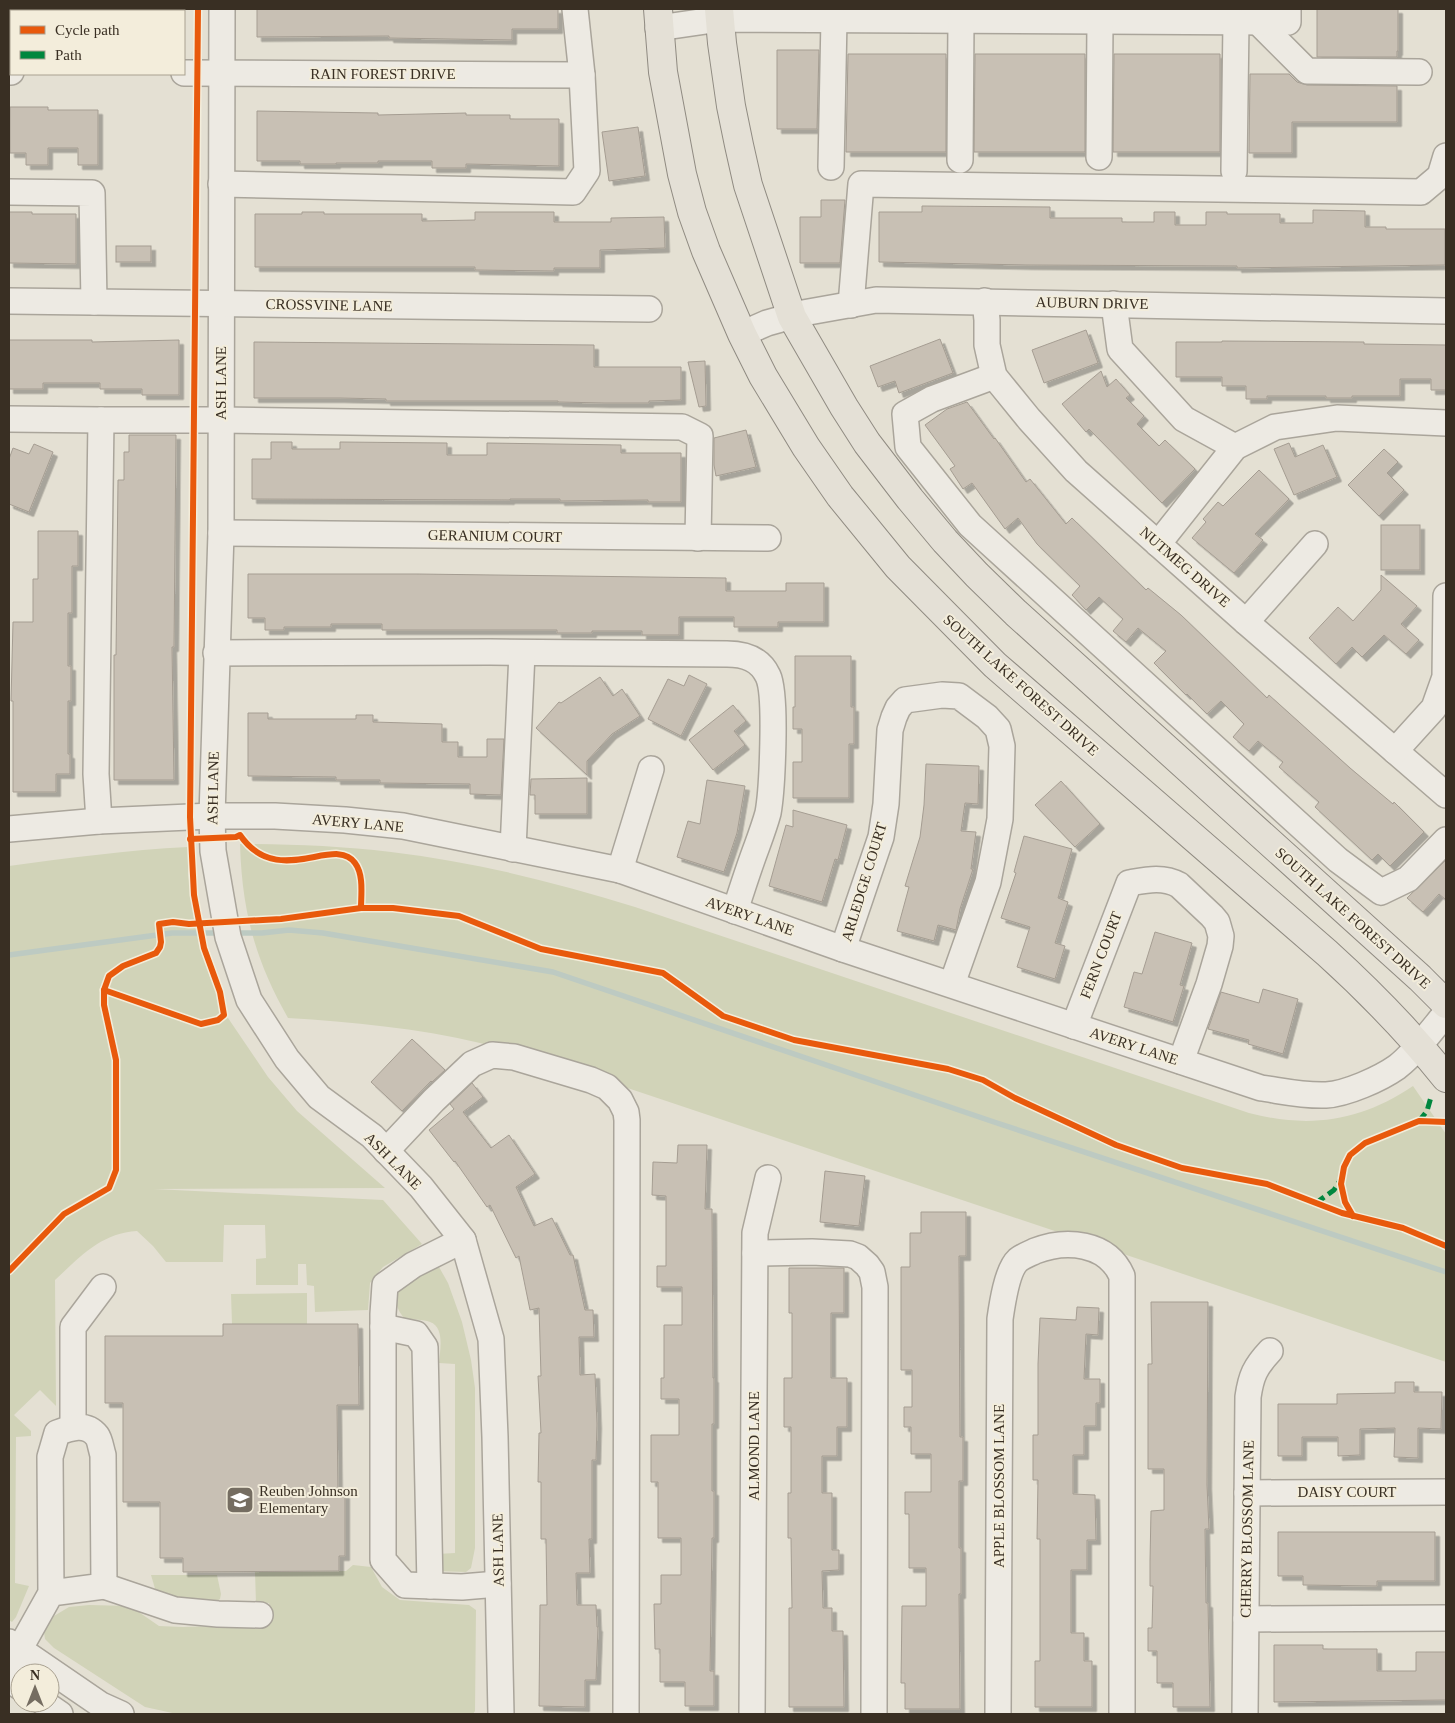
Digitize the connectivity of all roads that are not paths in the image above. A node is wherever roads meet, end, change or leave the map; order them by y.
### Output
1 (222, 9) edge
2 (575, 9) edge
3 (720, 14) edge
4 (1153, 15) edge
5 (1288, 16) edge
6 (658, 18) edge
7 (834, 19) junction
8 (961, 20) junction
9 (1100, 21) junction
10 (1247, 22) junction
11 (1419, 72) dead end
12 (185, 73) edge
13 (222, 73) junction
14 (582, 75) junction
15 (1446, 156) edge
16 (1100, 157) dead end
17 (960, 160) dead end
18 (832, 167) dead end
19 (1234, 171) dead end
20 (222, 184) junction
21 (9, 192) edge
22 (9, 300) edge
23 (985, 301) junction
24 (94, 302) junction
25 (221, 304) junction
26 (1114, 304) junction
27 (852, 305) junction
28 (649, 309) dead end
29 (1446, 311) edge
30 (792, 317) junction
31 (742, 334) junction
32 (994, 376) junction
33 (9, 419) edge
34 (101, 420) junction
35 (221, 420) junction
36 (1446, 423) edge
37 (1235, 447) junction
38 (221, 533) junction
39 (698, 538) junction
40 (768, 538) dead end
41 (1158, 544) junction
42 (1314, 544) dead end
43 (1446, 596) edge
44 (1246, 622) junction
45 (216, 653) junction
46 (522, 653) junction
47 (1396, 751) junction
48 (651, 769) dead end
49 (1446, 794) edge
50 (212, 816) junction
51 (99, 821) junction
52 (9, 829) edge
53 (1446, 840) edge
54 (513, 848) junction
55 (620, 870) junction
56 (735, 910) junction
57 (843, 949) junction
58 (952, 984) junction
59 (1446, 1004) edge
60 (1446, 1013) edge
61 (1074, 1026) junction
62 (1419, 1045) junction
63 (1181, 1060) junction
64 (1446, 1078) edge
65 (386, 1151) junction
66 (768, 1178) dead end
67 (463, 1240) junction
68 (755, 1253) junction
69 (103, 1288) dead end
70 (383, 1327) junction
71 (1270, 1351) dead end
72 (74, 1426) junction
73 (1446, 1492) edge
74 (1247, 1493) junction
75 (498, 1584) junction
76 (104, 1586) junction
77 (430, 1586) junction
78 (51, 1594) junction
79 (260, 1615) dead end
80 (1446, 1618) edge
81 (1246, 1619) junction
82 (12, 1653) edge
83 (121, 1714) edge
84 (501, 1714) edge
85 (626, 1714) edge
86 (752, 1714) edge
87 (874, 1714) edge
88 (998, 1714) edge
89 (1122, 1714) edge
90 (1245, 1714) edge

1 - 13 street, ASH LANE
2 - 14 street
3 - 6 street
3 - 7 street
3 - 30 main road, SOUTH LAKE FOREST DRIVE
4 - 9 street
4 - 10 street
5 - 10 street
6 - 31 main road, SOUTH LAKE FOREST DRIVE
7 - 8 street
7 - 18 street
8 - 9 street
8 - 17 street
9 - 16 street
10 - 11 street
10 - 19 street
12 - 13 street, RAIN FOREST DRIVE
13 - 14 street, RAIN FOREST DRIVE
13 - 20 street, ASH LANE
14 - 20 street
15 - 27 street
20 - 25 street, ASH LANE
21 - 24 street
22 - 24 street, CROSSVINE LANE
23 - 26 street, AUBURN DRIVE
23 - 27 street, AUBURN DRIVE
23 - 32 street, NUTMEG DRIVE
24 - 25 street, CROSSVINE LANE
25 - 28 street, CROSSVINE LANE
25 - 35 street, ASH LANE
26 - 29 street, AUBURN DRIVE
26 - 37 street
27 - 30 street, AUBURN DRIVE
30 - 31 street, AUBURN DRIVE
30 - 59 main road, SOUTH LAKE FOREST DRIVE
31 - 62 main road, SOUTH LAKE FOREST DRIVE
32 - 41 street, NUTMEG DRIVE
32 - 53 street
33 - 34 street
34 - 35 street
34 - 51 street
35 - 38 street, ASH LANE
35 - 39 street
36 - 37 street
37 - 41 street
38 - 39 street, GERANIUM COURT
38 - 45 street, ASH LANE
39 - 40 street, GERANIUM COURT
41 - 44 street, NUTMEG DRIVE
42 - 44 street
43 - 47 street
44 - 47 street, NUTMEG DRIVE
45 - 46 street
45 - 50 street, ASH LANE
46 - 54 street
46 - 56 street
47 - 49 street, NUTMEG DRIVE
48 - 55 street
50 - 51 street, AVERY LANE
50 - 54 street, AVERY LANE
50 - 65 street, ASH LANE
51 - 52 street, AVERY LANE
54 - 55 street, AVERY LANE
55 - 56 street, AVERY LANE
56 - 57 street, AVERY LANE
57 - 58 street, AVERY LANE
57 - 58 street, ARLEDGE COURT
58 - 61 street, AVERY LANE
60 - 62 street, AVERY LANE
61 - 63 street, AVERY LANE
61 - 63 street, FERN COURT
62 - 63 street, AVERY LANE
62 - 64 main road, SOUTH LAKE FOREST DRIVE
65 - 67 street, ASH LANE
65 - 85 street
66 - 68 street, ALMOND LANE
67 - 70 street
67 - 75 street, ASH LANE
68 - 86 street, ALMOND LANE
68 - 87 street
69 - 72 street
70 - 77 street
70 - 77 street
71 - 74 street, CHERRY BLOSSOM LANE
72 - 76 street
72 - 78 street
73 - 74 street, DAISY COURT
74 - 81 street, CHERRY BLOSSOM LANE
75 - 77 street
75 - 84 street, ASH LANE
76 - 78 street
76 - 79 street
78 - 82 street
80 - 81 street
81 - 90 street, CHERRY BLOSSOM LANE
82 - 83 street
88 - 89 street, APPLE BLOSSOM LANE

